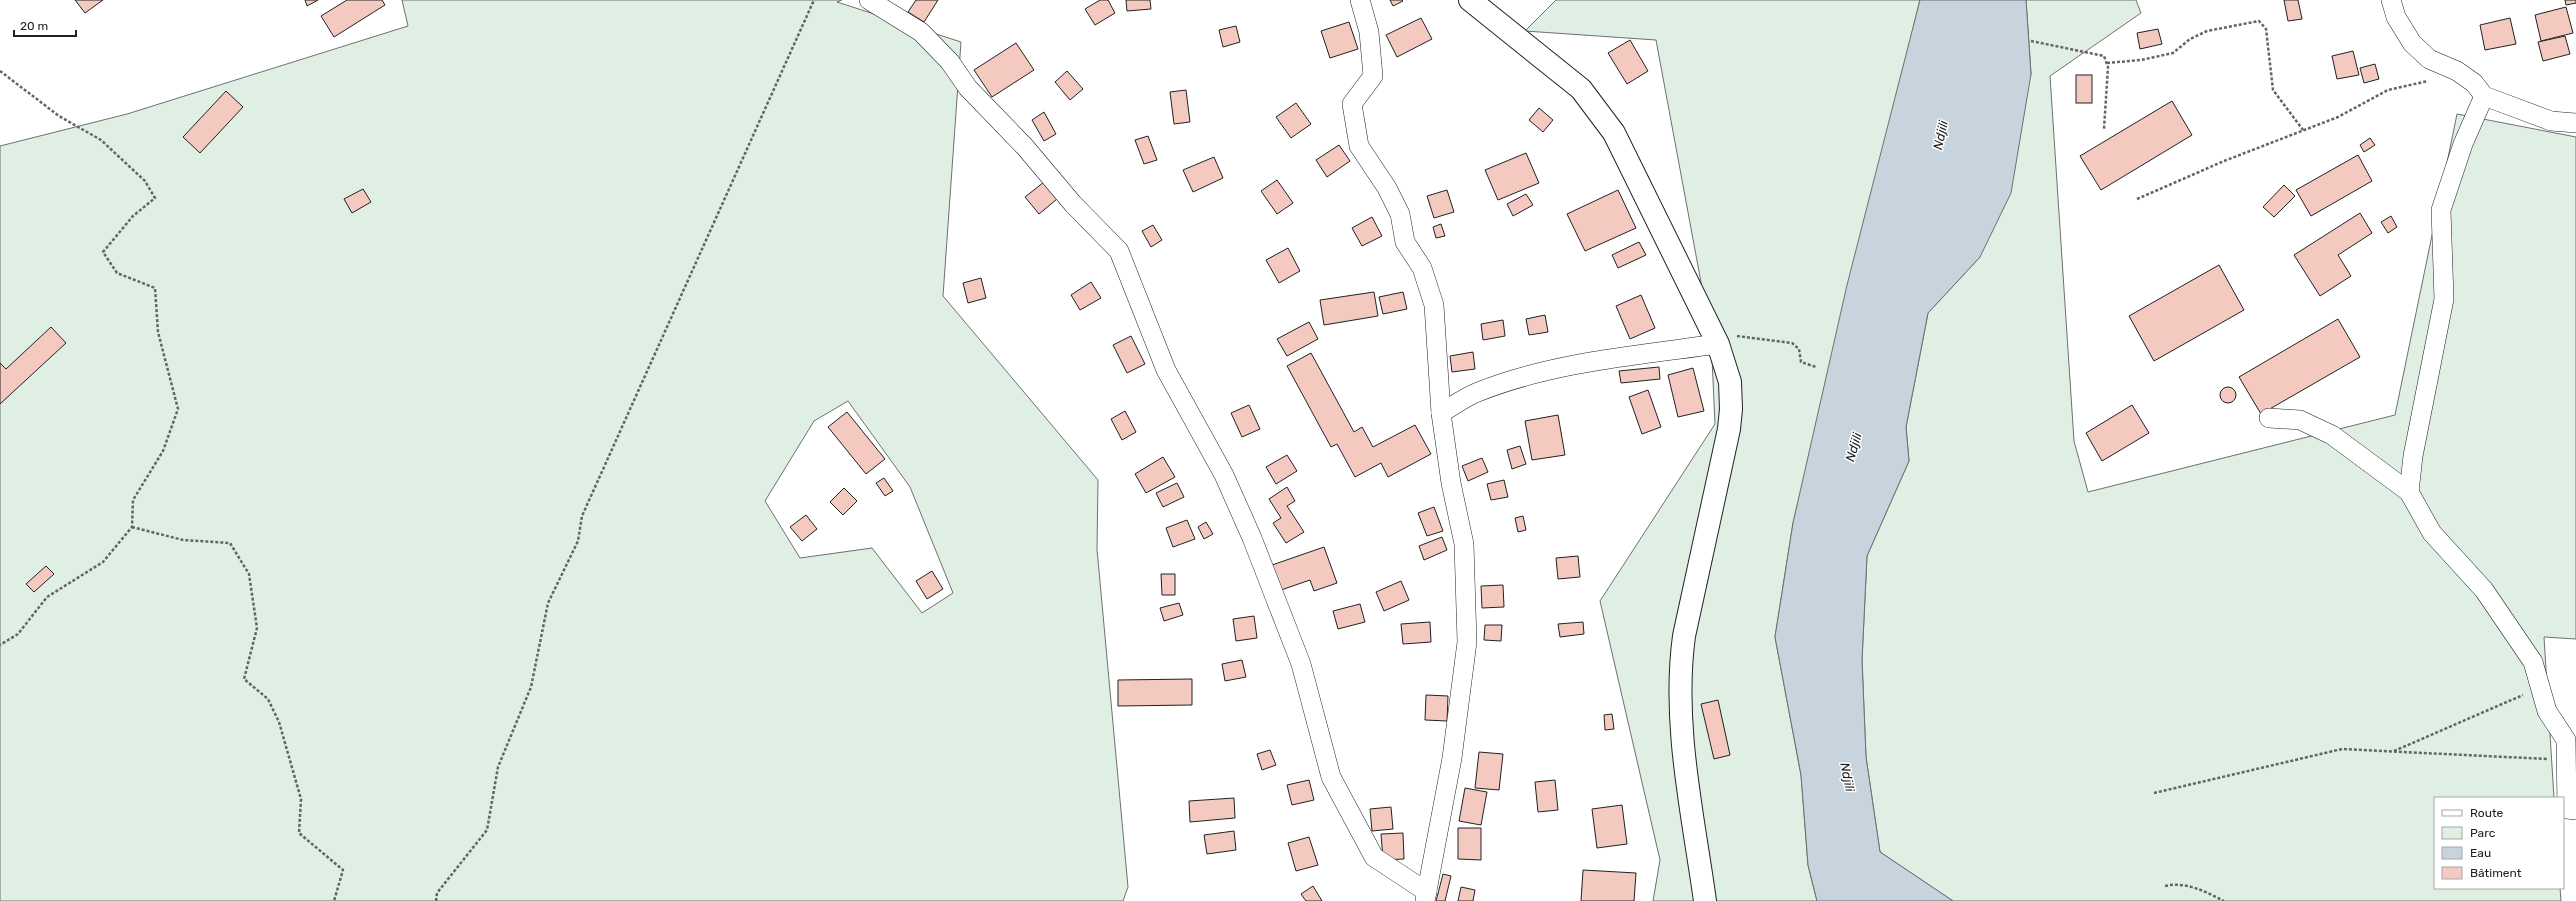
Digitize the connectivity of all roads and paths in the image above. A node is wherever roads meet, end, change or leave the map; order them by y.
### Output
1 (814, 0) edge
2 (870, 0) edge
3 (1360, 0) edge
4 (1470, 0) edge
5 (2391, 0) edge
6 (2031, 41) dead end
7 (2107, 63) junction
8 (0, 71) edge
9 (2430, 81) dead end
10 (2484, 96) junction
11 (2576, 123) edge
12 (2104, 129) dead end
13 (2303, 130) junction
14 (2137, 199) dead end
15 (1716, 339) junction
16 (1816, 367) dead end
17 (1441, 413) junction
18 (2269, 418) dead end
19 (2409, 492) junction
20 (132, 527) junction
21 (0, 645) edge
22 (2540, 688) junction
23 (2393, 751) junction
24 (2566, 760) junction
25 (2154, 793) dead end
26 (2576, 810) edge
27 (2166, 886) dead end
28 (1426, 896) edge
29 (334, 901) edge
30 (436, 901) edge
31 (1705, 901) edge
32 (2224, 901) edge

1 - 30 path
2 - 28 street
3 - 17 street
4 - 15 street
5 - 10 street
6 - 7 path
7 - 12 path
7 - 13 path
8 - 20 path
9 - 13 path
10 - 11 street
10 - 19 street
13 - 14 path
15 - 16 path
15 - 17 street
15 - 31 street
17 - 28 street
18 - 19 street
19 - 22 street
20 - 21 path
20 - 29 path
22 - 23 path
22 - 24 street
23 - 24 path
23 - 25 path
24 - 26 street
27 - 32 path

